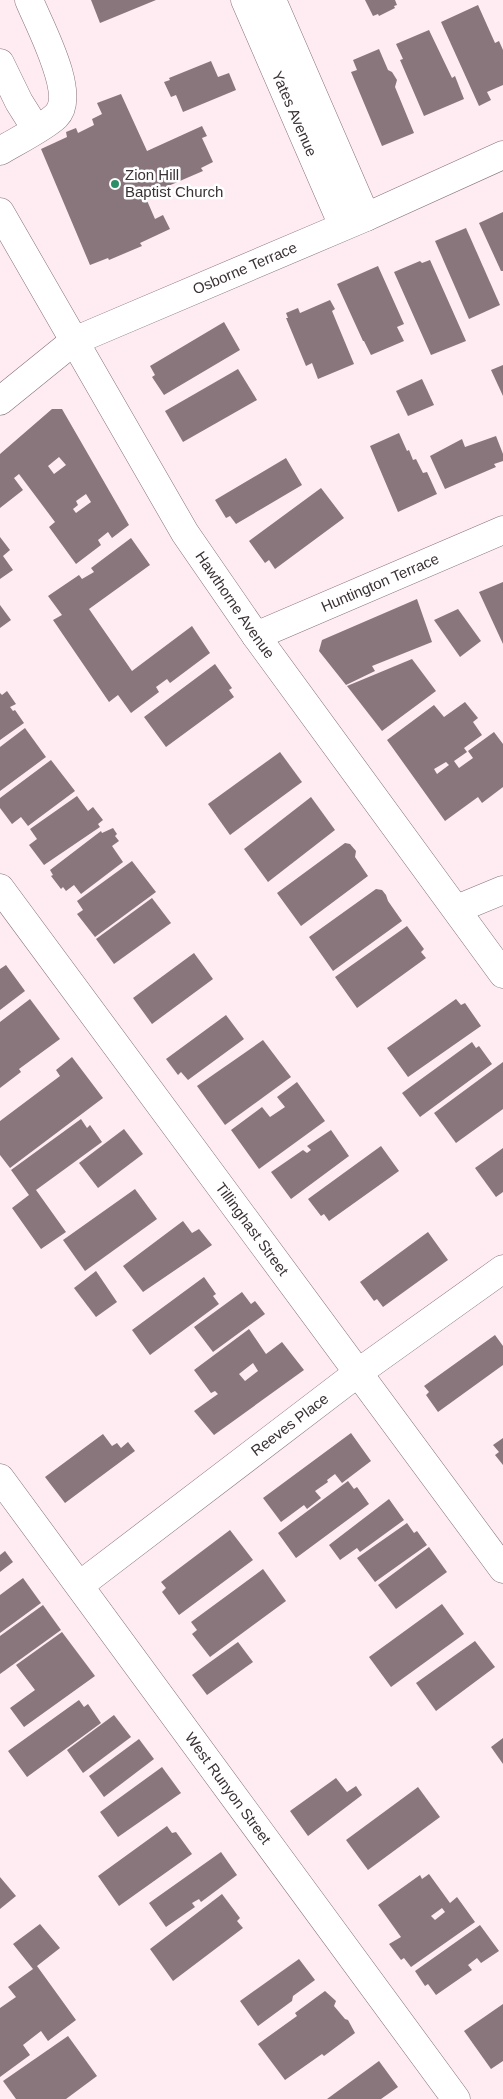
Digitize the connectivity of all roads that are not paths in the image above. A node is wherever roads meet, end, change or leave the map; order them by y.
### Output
1 (28, 0) edge
2 (245, 0) edge
3 (272, 0) edge
4 (0, 63) edge
5 (36, 128) junction
6 (0, 151) edge
7 (503, 155) edge
8 (0, 212) edge
9 (355, 222) junction
10 (74, 341) junction
11 (0, 402) edge
12 (503, 530) edge
13 (256, 636) junction
14 (0, 888) edge
15 (503, 890) edge
16 (457, 909) junction
17 (503, 974) edge
18 (503, 1269) edge
19 (359, 1372) junction
20 (0, 1478) edge
21 (503, 1569) edge
22 (80, 1585) junction
23 (456, 2099) edge

1 - 5 street
2 - 9 street, Yates Avenue
3 - 9 street, Yates Avenue
4 - 5 street
5 - 6 street
7 - 9 street, Osborne Terrace
8 - 10 street, Hawthorne Avenue
9 - 10 street, Osborne Terrace
10 - 11 street, Osborne Terrace
10 - 13 street, Hawthorne Avenue
12 - 13 street, Huntington Terrace
13 - 16 street, Hawthorne Avenue
14 - 19 street, Tillinghast Street
15 - 16 street
16 - 17 street, Hawthorne Avenue
18 - 19 street, Reeves Place
19 - 21 street, Tillinghast Street
19 - 22 street, Reeves Place
20 - 22 street, West Runyon Street
22 - 23 street, West Runyon Street

